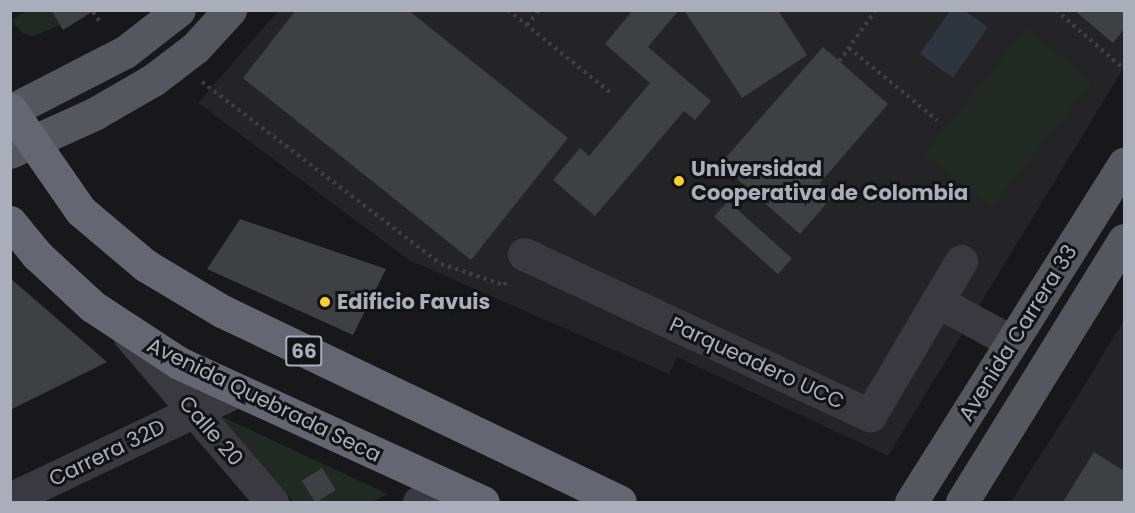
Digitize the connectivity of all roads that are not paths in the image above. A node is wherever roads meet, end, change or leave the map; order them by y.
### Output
1 (179, 10) edge
2 (230, 10) edge
3 (11, 110) edge
4 (21, 147) edge
5 (1125, 164) edge
6 (10, 222) edge
7 (1125, 240) edge
8 (524, 254) road end
9 (961, 261) dead end
10 (937, 301) junction
11 (126, 331) junction
12 (1012, 342) junction
13 (236, 391) junction
14 (194, 411) junction
15 (450, 487) junction
16 (10, 499) edge
17 (272, 502) edge
18 (419, 502) edge
19 (483, 502) edge
20 (620, 502) edge
21 (910, 502) edge
22 (962, 502) edge

1 - 3 main road
2 - 4 main road
3 - 4 highway, 66
4 - 20 highway, 66
5 - 12 main road, Avenida Carrera 33
6 - 11 highway, Avenida Quebrada Seca
7 - 22 main road, Avenida Carrera 33
8 - 10 street, Parqueadero UCC
9 - 10 street, Parqueadero UCC
10 - 12 street
11 - 13 highway, Avenida Quebrada Seca
11 - 14 street, Calle 20
12 - 21 main road, Avenida Carrera 33
13 - 14 street, Carrera 32D
13 - 15 highway, Avenida Quebrada Seca
14 - 16 street, Carrera 32D
14 - 17 street, Calle 20
15 - 18 street
15 - 19 highway, Avenida Quebrada Seca

